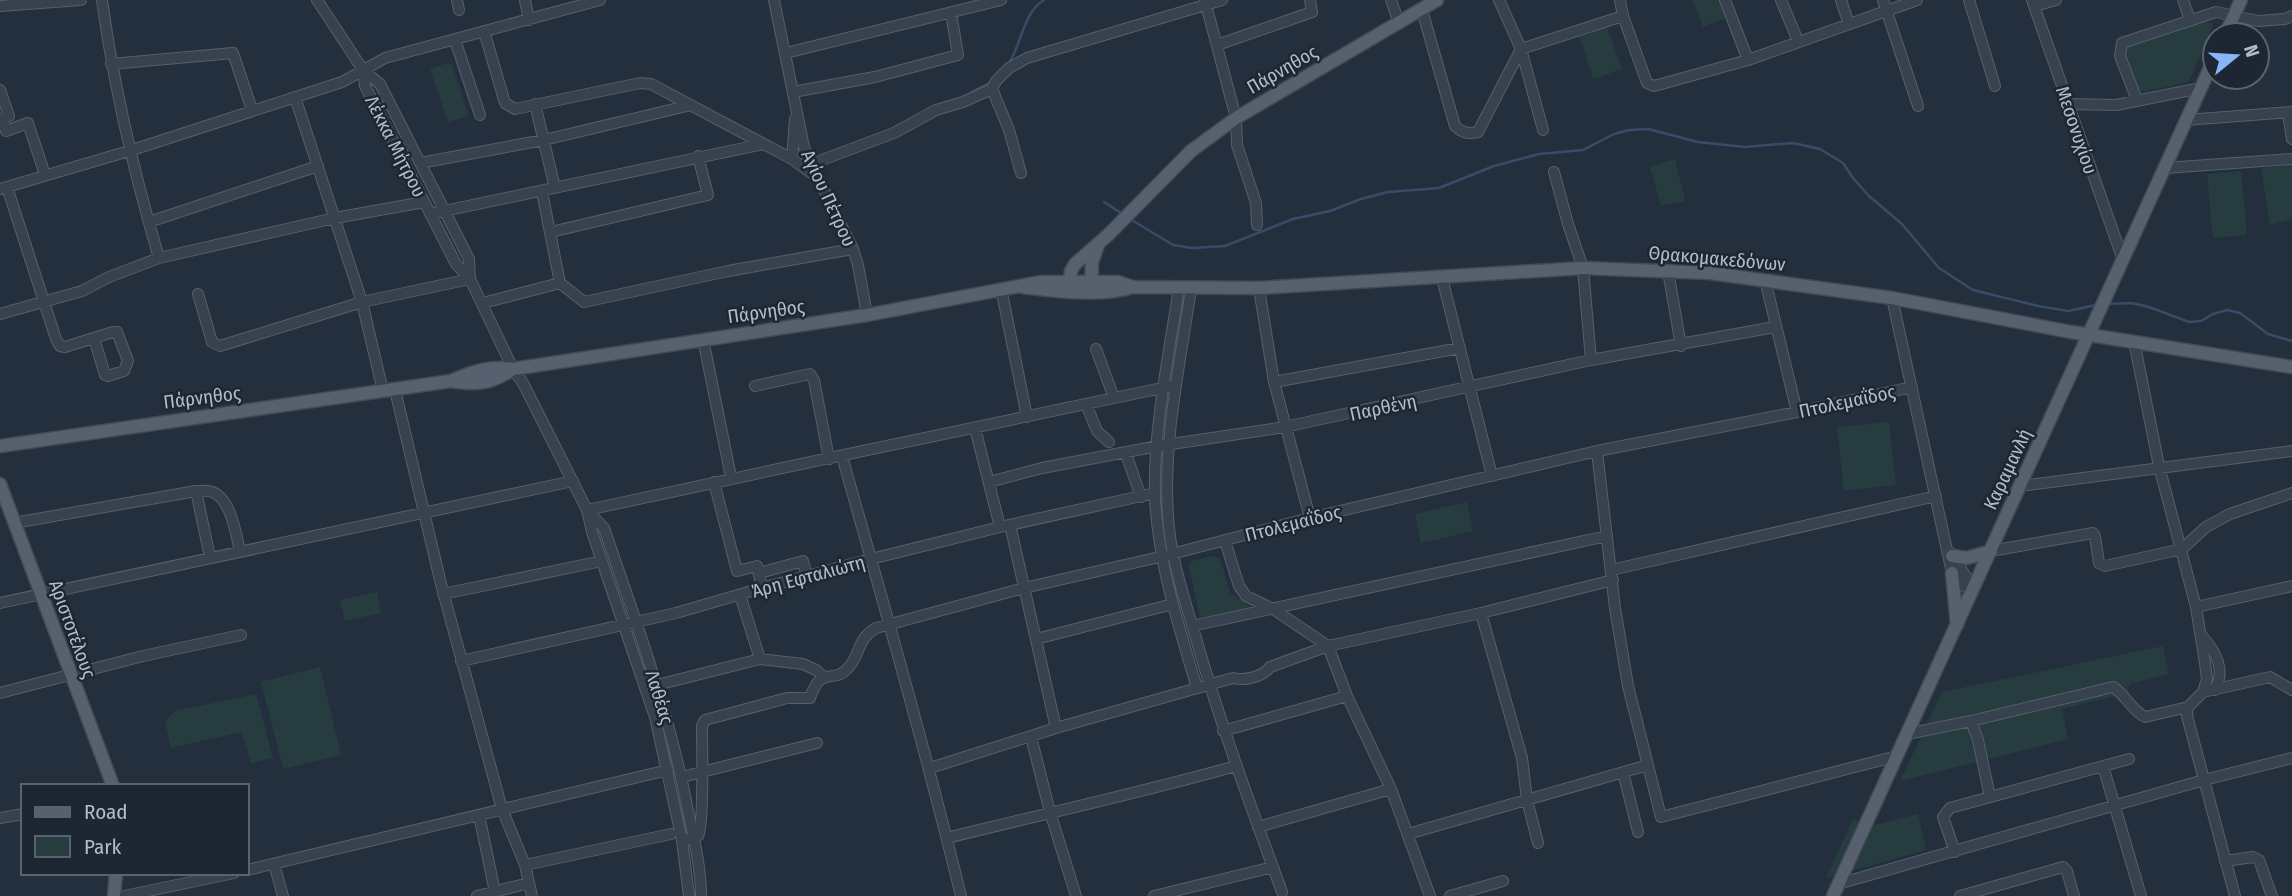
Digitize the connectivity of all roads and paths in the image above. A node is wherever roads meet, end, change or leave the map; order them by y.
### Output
1 (81, 0) edge
2 (102, 0) edge
3 (317, 0) edge
4 (525, 0) edge
5 (600, 0) edge
6 (774, 0) edge
7 (1001, 0) edge
8 (1222, 0) edge
9 (1310, 0) edge
10 (1391, 0) edge
11 (1437, 0) edge
12 (1499, 0) edge
13 (1633, 0) edge
14 (1725, 0) edge
15 (1781, 0) edge
16 (1841, 0) edge
17 (1883, 0) edge
18 (1917, 0) edge
19 (1969, 0) edge
20 (2056, 0) edge
21 (2183, 0) edge
22 (2241, 0) edge
23 (37, 1) edge
24 (1621, 2) edge
25 (1206, 3) edge
26 (2034, 3) edge
27 (0, 6) edge
28 (1422, 10) junction
29 (1886, 11) junction
30 (951, 13) junction
31 (1623, 16) junction
32 (2234, 16) junction
33 (2292, 16) edge
34 (529, 20) junction
35 (2190, 20) junction
36 (2232, 21) edge
37 (1399, 23) junction
38 (1849, 24) junction
39 (484, 31) junction
40 (455, 40) junction
41 (1798, 41) junction
42 (1217, 45) junction
43 (1521, 49) junction
44 (786, 53) junction
45 (1748, 60) junction
46 (111, 64) junction
47 (363, 71) junction
48 (1995, 86) dead end
49 (2201, 88) joint
50 (992, 89) junction
51 (0, 90) edge
52 (793, 92) junction
53 (295, 96) junction
54 (2137, 100) junction
55 (535, 104) junction
56 (2068, 104) junction
57 (691, 105) junction
58 (1918, 106) dead end
59 (252, 110) junction
60 (2290, 113) edge
61 (480, 115) dead end
62 (1236, 118) junction
63 (1, 119) edge
64 (2186, 121) junction
65 (1543, 130) dead end
66 (2292, 139) edge
67 (544, 140) junction
68 (763, 144) junction
69 (129, 150) junction
70 (698, 156) junction
71 (792, 159) junction
72 (2292, 159) edge
73 (420, 163) junction
74 (811, 164) junction
75 (318, 166) junction
76 (2165, 168) junction
77 (1553, 172) dead end
78 (1021, 173) dead end
79 (45, 175) junction
80 (3, 188) edge
81 (555, 188) junction
82 (824, 190) junction
83 (542, 192) junction
84 (424, 202) junction
85 (444, 210) junction
86 (430, 214) junction
87 (335, 218) junction
88 (149, 222) junction
89 (1257, 225) dead end
90 (551, 232) junction
91 (1098, 245) junction
92 (853, 248) junction
93 (159, 258) junction
94 (2123, 260) junction
95 (1583, 268) junction
96 (1668, 271) junction
97 (1442, 278) junction
98 (470, 279) junction
99 (1765, 280) junction
100 (560, 283) junction
101 (1069, 286) junction
102 (1091, 286) junction
103 (1001, 288) junction
104 (1259, 288) junction
105 (1185, 289) junction
106 (198, 294) dead end
107 (1892, 298) junction
108 (362, 302) junction
109 (44, 303) junction
110 (483, 303) junction
111 (0, 314) edge
112 (867, 315) junction
113 (1775, 327) junction
114 (2090, 334) junction
115 (94, 338) junction
116 (703, 339) junction
117 (2134, 341) junction
118 (1681, 346) junction
119 (1460, 348) junction
120 (1096, 349) dead end
121 (1591, 360) junction
122 (2292, 367) edge
123 (513, 369) junction
124 (1274, 382) junction
125 (1176, 385) junction
126 (755, 386) dead end
127 (1912, 387) junction
128 (1164, 388) junction
129 (1470, 388) junction
130 (389, 391) junction
131 (1114, 398) junction
132 (1086, 404) junction
133 (1797, 412) junction
134 (1027, 417) junction
135 (1285, 427) junction
136 (975, 428) junction
137 (1110, 442) dead end
138 (1169, 444) junction
139 (0, 446) edge
140 (1158, 446) junction
141 (1597, 451) junction
142 (2292, 451) edge
143 (1126, 454) junction
144 (842, 456) junction
145 (828, 458) junction
146 (2159, 466) junction
147 (1492, 476) junction
148 (730, 477) junction
149 (573, 481) junction
150 (714, 482) junction
151 (989, 482) junction
152 (0, 484) edge
153 (2020, 486) junction
154 (196, 491) junction
155 (1155, 493) junction
156 (2292, 493) edge
157 (1936, 496) junction
158 (1140, 497) junction
159 (587, 510) junction
160 (423, 511) junction
161 (1310, 518) junction
162 (14, 523) junction
163 (1005, 526) junction
164 (1607, 536) junction
165 (1225, 541) junction
166 (2182, 549) junction
167 (240, 551) junction
168 (1991, 551) junction
169 (1950, 552) junction
170 (1169, 555) junction
171 (210, 557) junction
172 (871, 559) junction
173 (602, 561) junction
174 (759, 573) junction
175 (1952, 573) junction
176 (1612, 575) junction
177 (807, 577) junction
178 (2292, 586) edge
179 (762, 588) junction
180 (1024, 588) junction
181 (1974, 590) junction
182 (40, 594) junction
183 (443, 594) junction
184 (740, 595) junction
185 (0, 603) edge
186 (1173, 604) junction
187 (2196, 607) junction
188 (1273, 609) junction
189 (1481, 613) junction
190 (635, 622) junction
191 (624, 624) junction
192 (888, 626) junction
193 (1192, 626) junction
194 (1957, 627) junction
195 (241, 635) dead end
196 (1036, 639) junction
197 (1328, 646) junction
198 (760, 659) junction
199 (461, 661) junction
200 (69, 674) junction
201 (823, 676) junction
202 (658, 685) junction
203 (1209, 685) junction
204 (646, 688) junction
205 (1197, 688) junction
206 (2292, 690) edge
207 (2208, 691) junction
208 (0, 693) edge
209 (1347, 696) junction
210 (2188, 707) junction
211 (1971, 721) junction
212 (1056, 728) junction
213 (1223, 731) junction
214 (1907, 734) junction
215 (1031, 737) junction
216 (817, 743) dead end
217 (1897, 756) junction
218 (2129, 759) dead end
219 (2292, 759) edge
220 (1648, 765) junction
221 (1236, 766) junction
222 (2103, 766) junction
223 (930, 768) junction
224 (668, 770) junction
225 (1623, 772) junction
226 (701, 773) junction
227 (682, 777) junction
228 (2204, 780) junction
229 (112, 784) edge
230 (1391, 789) junction
231 (1990, 797) junction
232 (1527, 800) junction
233 (2114, 808) junction
234 (502, 810) junction
235 (1050, 812) junction
236 (21, 814) edge
237 (479, 815) junction
238 (0, 818) edge
239 (1258, 827) junction
240 (1638, 832) dead end
241 (671, 834) dead end
242 (1408, 834) junction
243 (694, 838) junction
244 (947, 838) junction
245 (682, 840) junction
246 (1538, 843) dead end
247 (1955, 852) junction
248 (2225, 861) junction
249 (274, 864) junction
250 (525, 864) junction
251 (1273, 867) junction
252 (248, 870) edge
253 (116, 875) edge
254 (228, 875) edge
255 (1503, 881) dead end
256 (529, 883) junction
257 (1836, 890) edge
258 (183, 891) edge
259 (501, 892) edge
260 (1282, 892) dead end
261 (114, 896) edge
262 (124, 896) edge
263 (283, 896) edge
264 (477, 896) edge
265 (532, 896) edge
266 (689, 896) edge
267 (701, 896) edge
268 (961, 896) edge
269 (1076, 896) edge
270 (1154, 896) edge
271 (1430, 896) edge
272 (1450, 896) edge
273 (1960, 896) edge
274 (2074, 896) edge
275 (2141, 896) edge
276 (2235, 896) edge
277 (2272, 896) edge

1 - 23 street
2 - 46 street
3 - 47 street
4 - 34 street
5 - 34 street
6 - 44 street, Αγίου Πέτρου
7 - 30 street
8 - 25 street
9 - 42 street
10 - 37 street
11 - 28 main road, Πάρνηθος
12 - 43 street
13 - 24 street
14 - 45 street
15 - 41 street
16 - 38 street
17 - 29 street
18 - 29 street
19 - 48 street
20 - 26 street
21 - 35 street
22 - 32 main road
23 - 27 street
24 - 31 street
25 - 42 street
25 - 50 street
26 - 56 street, Μεσονυχίου
28 - 37 main road, Πάρνηθος
28 - 43 street
29 - 38 street
29 - 58 street
30 - 44 street
30 - 52 street
31 - 43 street
31 - 45 street
32 - 33 street
32 - 35 street
32 - 36 main road
34 - 39 street
35 - 54 street
37 - 62 main road, Πάρνηθος
38 - 41 street
39 - 40 street
39 - 55 street
40 - 47 street
40 - 61 street
41 - 45 street
42 - 62 street
43 - 65 street
44 - 52 street, Αγίου Πέτρου
46 - 59 street
46 - 69 street
47 - 53 street
47 - 73 street, Λέκκα Μήτρου
47 - 84 street, Λέκκα Μήτρου
49 - 54 street
49 - 64 main road, Καραμανλή
50 - 74 street
50 - 78 street
51 - 63 street
52 - 71 street
52 - 74 street, Αγίου Πέτρου
53 - 59 street
53 - 75 street
54 - 56 street
55 - 57 street
55 - 67 street
56 - 94 street, Μεσονυχίου
57 - 67 street
57 - 68 street
59 - 69 street
60 - 64 street
60 - 66 street
62 - 89 street
62 - 91 main road, Πάρνηθος
63 - 79 street
64 - 76 main road, Καραμανλή
67 - 73 street
67 - 81 street
68 - 70 street
68 - 71 street
69 - 79 street
69 - 88 street
70 - 81 street
70 - 90 street
71 - 82 street
72 - 76 street
73 - 85 street, Λέκκα Μήτρου
74 - 82 street, Αγίου Πέτρου
75 - 87 street
75 - 88 street
76 - 94 main road, Καραμανλή
77 - 95 street
79 - 80 street
80 - 109 street
81 - 83 street
82 - 92 street, Αγίου Πέτρου
83 - 85 street
83 - 90 street
84 - 86 street, Λέκκα Μήτρου
84 - 87 street
85 - 86 street
85 - 98 street, Λέκκα Μήτρου
86 - 98 street, Λέκκα Μήτρου
87 - 93 street
87 - 108 street
88 - 93 street
90 - 100 street
91 - 101 main road, Πάρνηθος
91 - 102 main road
92 - 100 street
92 - 112 street, Αγίου Πέτρου
93 - 109 street
94 - 114 main road, Καραμανλή
95 - 96 main road, Θρακομακεδόνων
95 - 97 main road, Θρακομακεδόνων
95 - 121 street
96 - 99 main road, Θρακομακεδόνων
96 - 118 street
97 - 104 main road, Θρακομακεδόνων
97 - 119 street
98 - 108 street
98 - 110 street, Λέκκα Μήτρου
99 - 107 main road, Θρακομακεδόνων
99 - 113 street
100 - 110 street
101 - 102 main road, Πάρνηθος
101 - 103 main road, Πάρνηθος
102 - 105 main road, Θρακομακεδόνων
103 - 112 main road, Πάρνηθος
103 - 134 street
104 - 105 main road, Θρακομακεδόνων
104 - 124 street
105 - 125 street
105 - 128 street
106 - 108 street
107 - 114 main road, Θρακομακεδόνων
107 - 127 street
108 - 130 street
109 - 111 street
109 - 115 street
110 - 123 street, Λέκκα Μήτρου
112 - 116 main road, Πάρνηθος
113 - 118 street, Παρθένη
113 - 133 street
114 - 117 main road, Θρακομακεδόνων
114 - 153 main road, Καραμανλή
115 - 115 street
116 - 123 main road, Πάρνηθος
116 - 148 street
117 - 122 main road, Θρακομακεδόνων
117 - 146 street
118 - 121 street, Παρθένη
119 - 124 street
119 - 129 street
120 - 131 street
121 - 129 street, Παρθένη
123 - 130 main road, Πάρνηθος
123 - 149 street, Λαθέας
124 - 135 street
125 - 128 street
125 - 138 street
126 - 145 street
127 - 133 street, Πτολεμαΐδος
127 - 157 street
128 - 131 street
128 - 140 street
129 - 135 street, Παρθένη
129 - 147 street
130 - 139 main road, Πάρνηθος
130 - 160 street
131 - 132 street
132 - 134 street
132 - 137 street
133 - 141 street, Πτολεμαΐδος
134 - 136 street
135 - 138 street, Παρθένη
135 - 161 street
136 - 144 street
136 - 151 street
138 - 140 street, Παρθένη
138 - 170 street
140 - 143 street, Παρθένη
140 - 155 street
141 - 147 street, Πτολεμαΐδος
141 - 164 street
142 - 146 street
143 - 151 street, Παρθένη
143 - 158 street
144 - 145 street
144 - 172 street
145 - 148 street
146 - 153 street
146 - 166 street
147 - 161 street, Πτολεμαΐδος
148 - 150 street
149 - 159 street, Λαθέας
149 - 160 street
150 - 159 street
150 - 174 street
151 - 163 street
152 - 162 main road, Αριστοτέλους
153 - 168 main road, Καραμανλή
154 - 162 street
154 - 167 street
154 - 171 street
155 - 158 street, Άρη Εφταλιώτη
155 - 170 street
156 - 166 street
157 - 169 street
157 - 176 street
158 - 163 street, Άρη Εφταλιώτη
159 - 173 street, Λαθέας
159 - 190 street, Λαθέας
160 - 167 street
160 - 183 street
161 - 165 street, Πτολεμαΐδος
162 - 182 main road, Αριστοτέλους
163 - 172 street, Άρη Εφταλιώτη
163 - 180 street
164 - 176 street
164 - 188 street
165 - 170 street, Πτολεμαΐδος
165 - 188 street
166 - 168 street
166 - 187 street
167 - 171 street
168 - 169 main road
168 - 181 main road, Καραμανλή
169 - 175 street
169 - 181 street
170 - 180 street, Πτολεμαΐδος
170 - 186 street
170 - 193 street
171 - 182 street
172 - 177 street, Άρη Εφταλιώτη
172 - 192 street
173 - 183 street
173 - 191 street, Λαθέας
174 - 177 street
174 - 179 street
175 - 181 street
175 - 194 main road
176 - 189 street
176 - 220 street
177 - 179 street, Άρη Εφταλιώτη
178 - 187 street
179 - 184 street, Άρη Εφταλιώτη
180 - 192 street, Πτολεμαΐδος
180 - 196 street
181 - 194 main road, Καραμανλή
182 - 185 street
182 - 200 main road, Αριστοτέλους
183 - 199 street
184 - 190 street, Άρη Εφταλιώτη
184 - 198 street
186 - 196 street
186 - 205 street
187 - 207 street
188 - 193 street
188 - 197 street
189 - 197 street
189 - 232 street
190 - 191 street, Άρη Εφταλιώτη
190 - 202 street, Λαθέας
191 - 199 street, Άρη Εφταλιώτη
191 - 204 street, Λαθέας
192 - 201 street, Πτολεμαΐδος
192 - 223 street
193 - 203 street
194 - 214 main road, Καραμανλή
195 - 200 street
196 - 212 street
197 - 203 street
197 - 209 street
198 - 201 street
198 - 202 street
199 - 234 street
200 - 208 street
200 - 229 main road, Αριστοτέλους
201 - 226 street, Πτολεμαΐδος
202 - 204 street
202 - 227 street, Λαθέας
203 - 205 street
203 - 213 street
204 - 224 street, Λαθέας
205 - 212 street
206 - 207 street
207 - 210 street
209 - 213 street
209 - 230 street
210 - 211 street
210 - 228 street
211 - 214 street
211 - 231 street
212 - 215 street
213 - 221 street
214 - 217 main road, Καραμανλή
215 - 223 street
215 - 235 street
216 - 226 street
217 - 220 street
217 - 257 main road, Καραμανλή
218 - 222 street
219 - 228 street
220 - 225 street
221 - 235 street
221 - 239 street
222 - 231 street
222 - 233 street
223 - 244 street
224 - 234 street
224 - 245 street, Λαθέας
225 - 232 street
225 - 240 street
226 - 227 street
226 - 243 street
227 - 243 street, Λαθέας
228 - 233 street
228 - 248 street
230 - 239 street
230 - 242 street
231 - 247 street
232 - 242 street
232 - 246 street
233 - 247 street
233 - 275 street
234 - 237 street
234 - 250 street
235 - 244 street
235 - 269 street
236 - 238 street
237 - 249 street
237 - 259 street
239 - 251 street
241 - 250 street
242 - 271 street
243 - 245 street
243 - 267 street, Λαθέας
244 - 268 street
245 - 266 street, Λαθέας
247 - 257 street
248 - 276 street
248 - 277 street
249 - 252 street
249 - 263 street
250 - 256 street
251 - 260 street
251 - 270 street
253 - 261 main road
254 - 258 street
255 - 272 street
256 - 259 street
256 - 265 street
258 - 262 street
259 - 264 street
273 - 274 street

